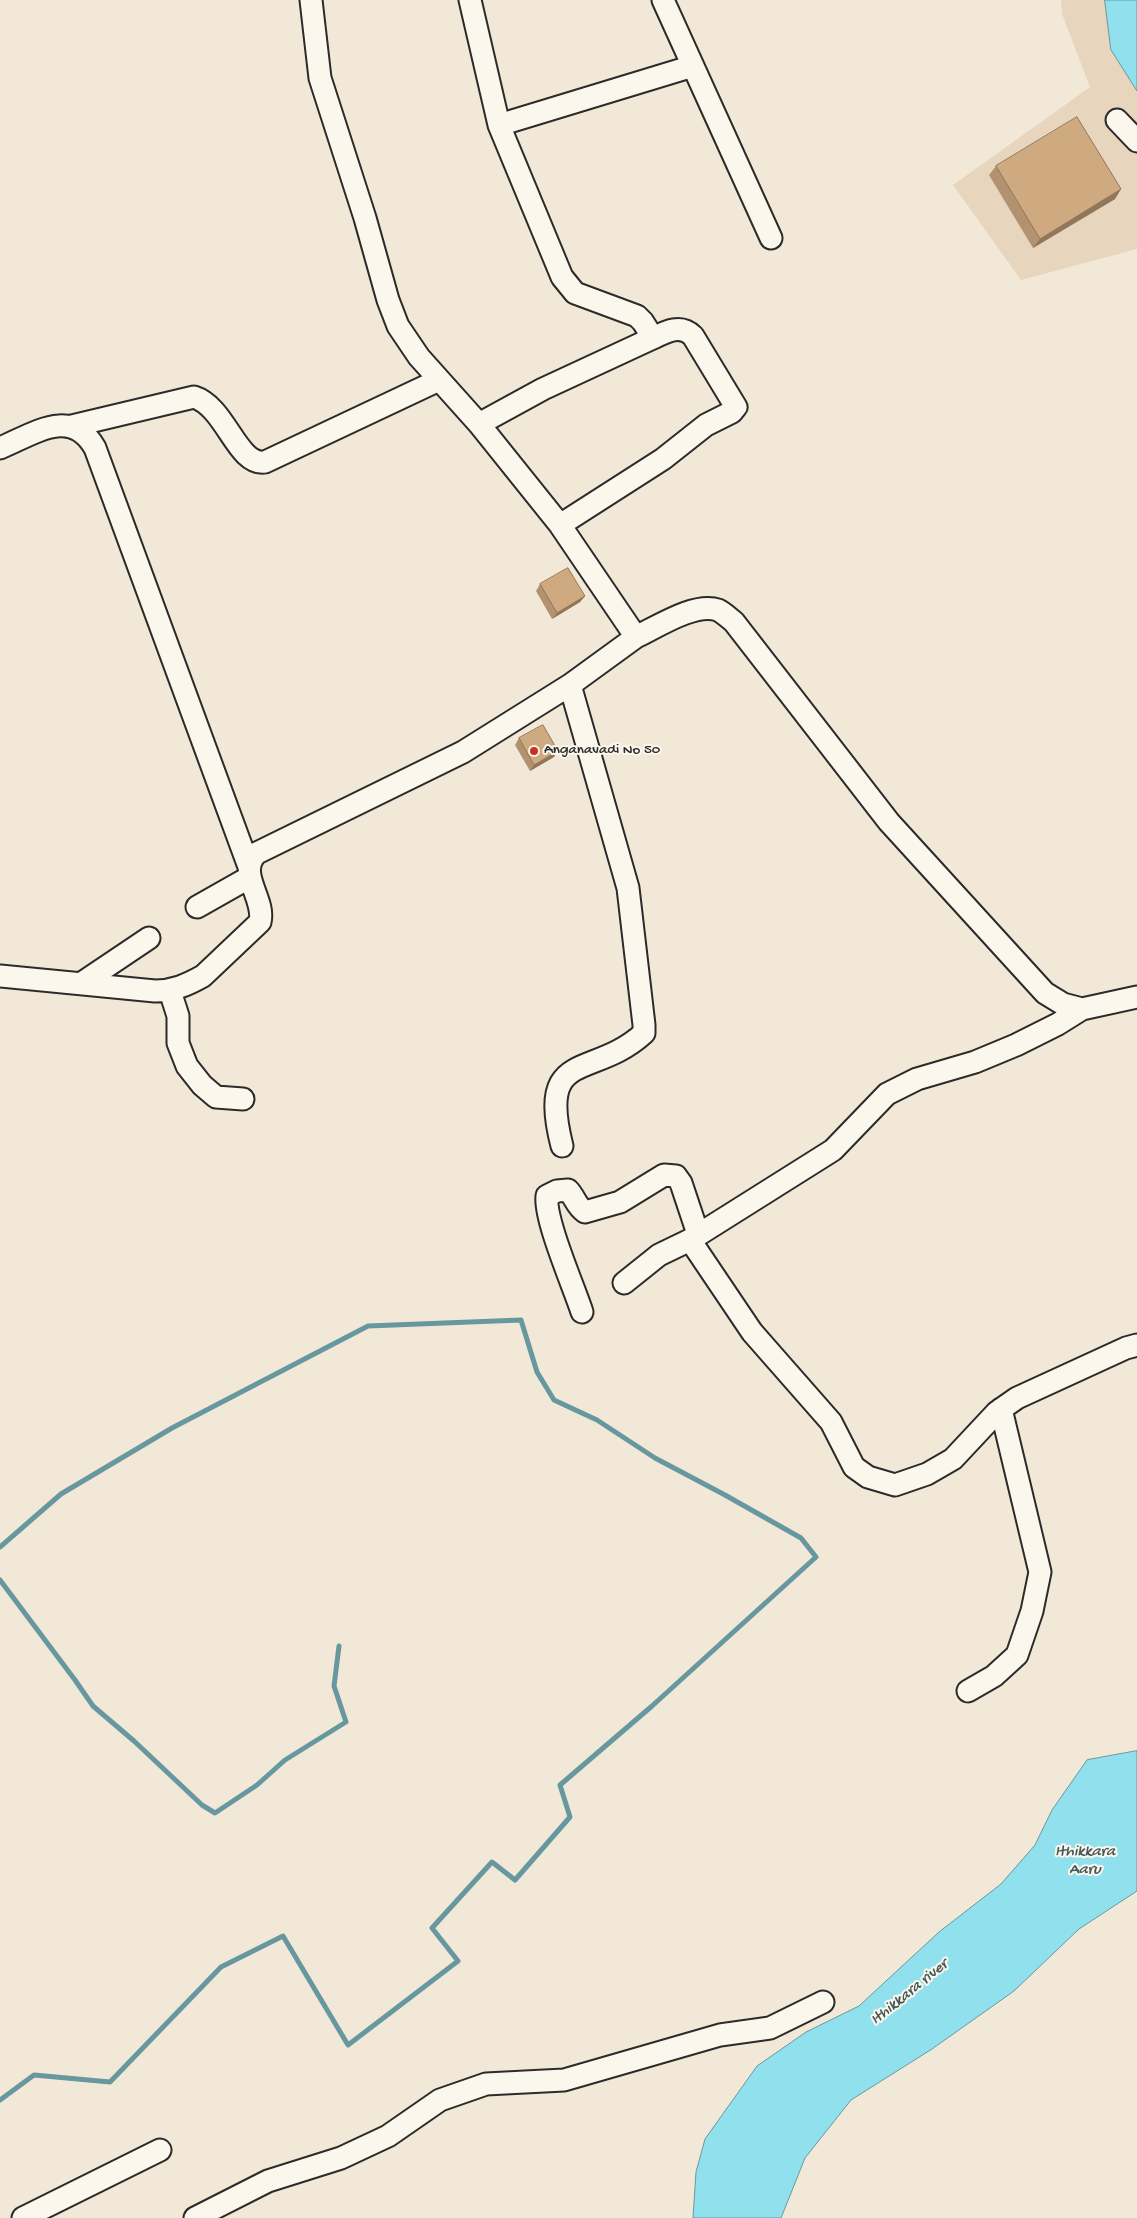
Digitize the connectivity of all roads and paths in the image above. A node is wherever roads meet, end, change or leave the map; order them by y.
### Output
1 (311, 0) edge
2 (470, 0) edge
3 (663, 0) edge
4 (693, 66) junction
5 (1117, 120) dead end
6 (499, 125) junction
7 (1137, 141) edge
8 (771, 238) dead end
9 (653, 338) junction
10 (439, 380) junction
11 (479, 424) junction
12 (72, 426) junction
13 (0, 448) edge
14 (560, 525) junction
15 (636, 637) junction
16 (570, 685) junction
17 (249, 872) junction
18 (196, 907) dead end
19 (149, 938) dead end
20 (0, 976) edge
21 (82, 983) junction
22 (170, 991) junction
23 (1137, 997) edge
24 (1082, 1009) junction
25 (243, 1099) dead end
26 (562, 1146) dead end
27 (694, 1237) junction
28 (624, 1283) dead end
29 (582, 1312) dead end
30 (1137, 1345) edge
31 (1002, 1409) junction
32 (968, 1691) dead end
33 (823, 2002) dead end
34 (160, 2150) dead end
35 (22, 2218) edge
36 (195, 2218) edge

1 - 10 street
2 - 6 street
3 - 4 street
4 - 6 street
4 - 8 street
5 - 7 street
6 - 9 street
9 - 11 street
9 - 14 street
10 - 11 street
10 - 12 street
11 - 14 street
12 - 13 street
12 - 17 street
14 - 15 street
15 - 16 street
15 - 24 street
16 - 17 street
16 - 26 street
17 - 18 street
17 - 22 street
19 - 21 street
20 - 21 street
21 - 22 street
22 - 25 street
23 - 24 street
24 - 27 street
27 - 28 street
27 - 29 street
27 - 31 street
30 - 31 street
31 - 32 street
33 - 36 street
34 - 35 street

